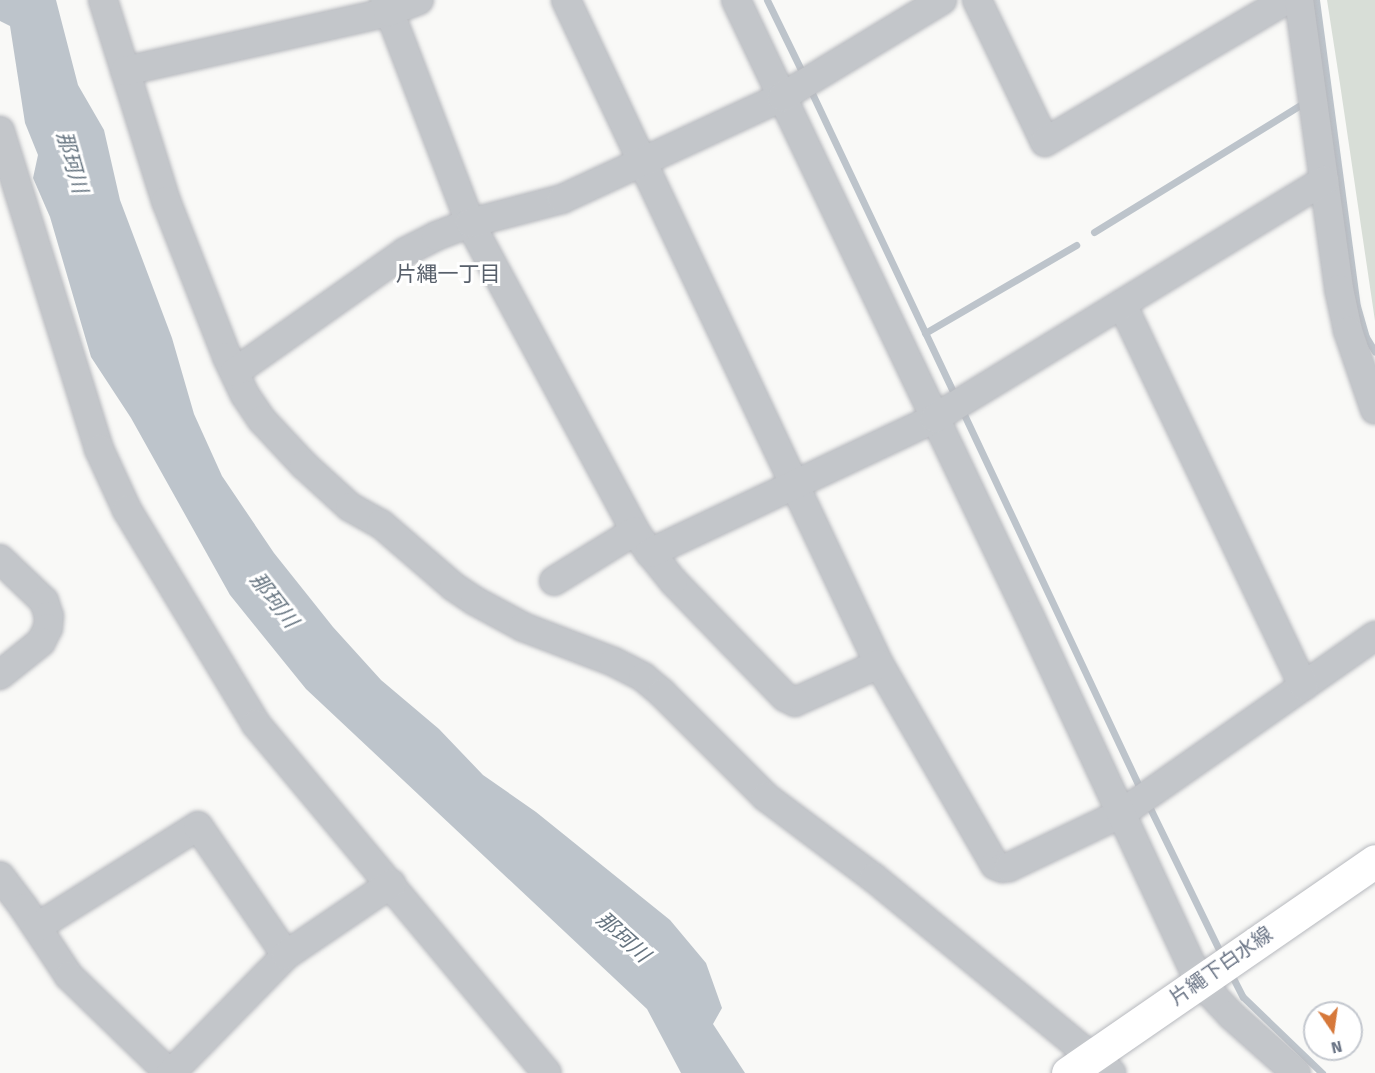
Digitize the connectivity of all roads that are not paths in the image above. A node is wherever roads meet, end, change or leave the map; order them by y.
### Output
1 (103, 0) edge
2 (419, 0) edge
3 (566, 0) edge
4 (736, 0) edge
5 (942, 0) edge
6 (976, 0) edge
7 (1286, 0) edge
8 (1299, 0) edge
9 (387, 6) edge
10 (125, 70) junction
11 (782, 97) junction
12 (0, 131) edge
13 (643, 162) junction
14 (1324, 181) junction
15 (470, 223) junction
16 (1122, 304) junction
17 (1366, 361) edge
18 (235, 372) junction
19 (1375, 410) edge
20 (935, 418) junction
21 (795, 485) junction
22 (642, 542) junction
23 (0, 559) edge
24 (554, 581) dead end
25 (1375, 636) edge
26 (879, 664) junction
27 (0, 675) edge
28 (1303, 686) junction
29 (1122, 813) junction
30 (1375, 861) edge
31 (0, 876) edge
32 (391, 884) junction
33 (37, 927) junction
34 (286, 956) junction
35 (1199, 981) junction
36 (1090, 1068) edge
37 (170, 1073) edge
38 (547, 1073) edge
39 (1296, 1073) edge

1 - 10 street
2 - 9 street
3 - 13 street
4 - 11 street
5 - 11 street
6 - 7 street
8 - 14 street
9 - 10 street
9 - 15 street
10 - 18 street
11 - 13 street
11 - 20 street
12 - 32 street
13 - 15 street
13 - 21 street
14 - 16 street
14 - 17 street
15 - 18 street
15 - 22 street
16 - 20 street
16 - 28 street
17 - 19 street
18 - 36 street
20 - 21 street
20 - 29 street
21 - 22 street
21 - 26 street
22 - 24 street
22 - 26 street
23 - 27 street
25 - 28 street
26 - 29 street
28 - 29 street
29 - 35 street
30 - 35 main road, 片繩下白水線
31 - 33 street
32 - 34 street
32 - 38 street
33 - 34 street
33 - 37 street
34 - 37 street
35 - 36 main road, 片繩下白水線
35 - 39 street

